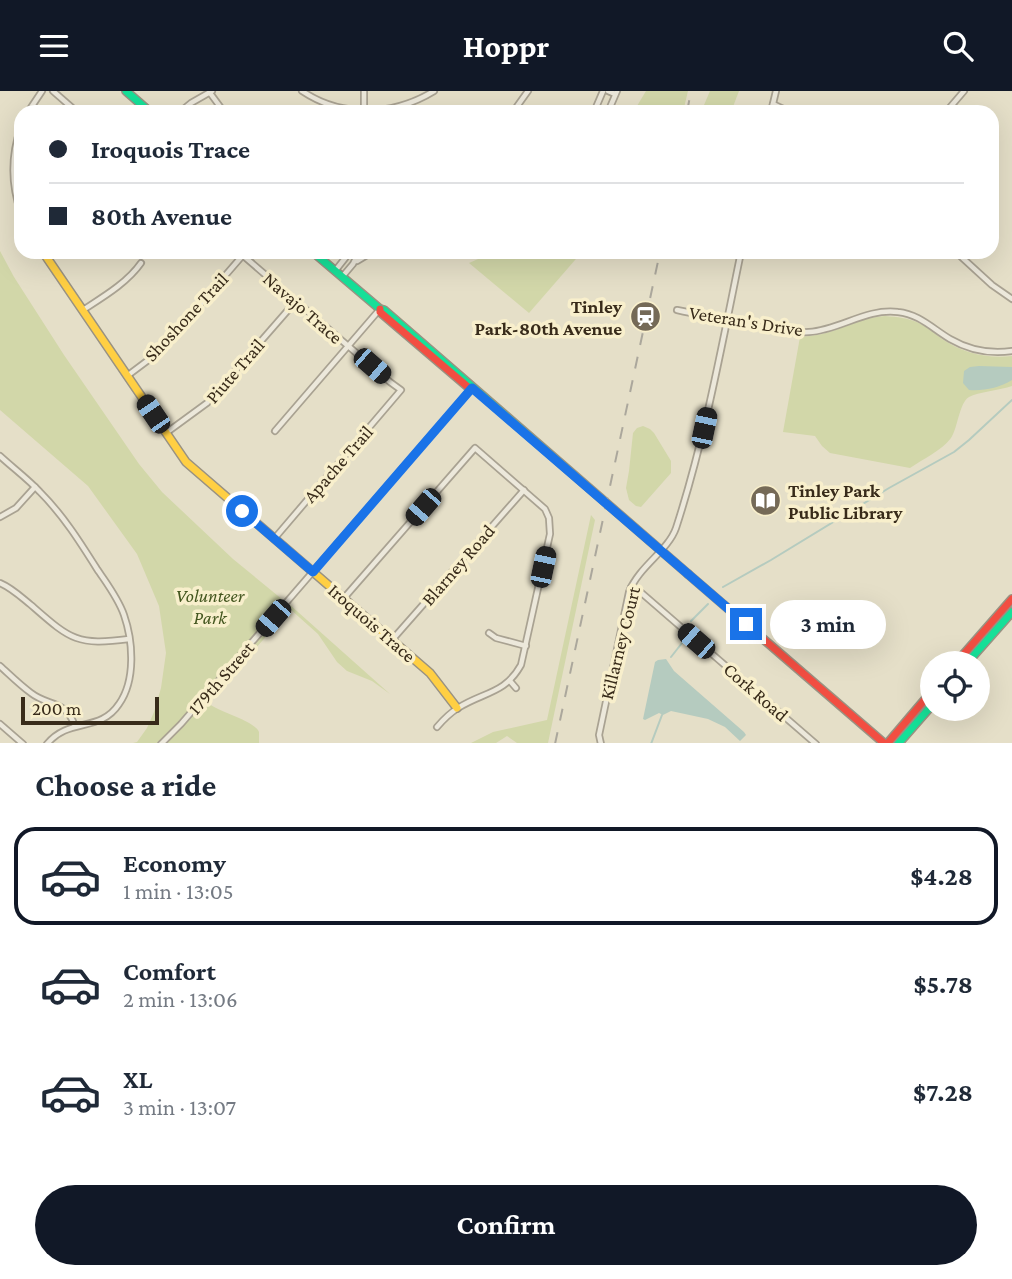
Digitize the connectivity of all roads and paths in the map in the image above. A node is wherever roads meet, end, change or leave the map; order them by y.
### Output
1 (53, 91) edge
2 (126, 91) edge
3 (302, 91) edge
4 (433, 91) edge
5 (605, 91) edge
6 (776, 91) edge
7 (964, 91) edge
8 (210, 92) edge
9 (616, 92) edge
10 (599, 101) junction
11 (773, 104) edge
12 (69, 105) edge
13 (142, 105) edge
14 (189, 105) edge
15 (330, 105) edge
16 (403, 105) edge
17 (597, 105) edge
18 (604, 105) edge
19 (952, 105) edge
20 (14, 162) edge
21 (14, 179) edge
22 (48, 259) edge
23 (237, 259) edge
24 (247, 259) edge
25 (321, 259) edge
26 (346, 259) edge
27 (356, 259) edge
28 (361, 259) edge
29 (740, 259) edge
30 (964, 259) edge
31 (141, 263) dead end
32 (353, 264) junction
33 (338, 274) junction
34 (1012, 299) edge
35 (296, 301) junction
36 (380, 309) junction
37 (83, 310) junction
38 (677, 310) dead end
39 (727, 320) junction
40 (349, 347) junction
41 (1012, 351) edge
42 (127, 376) junction
43 (472, 388) junction
44 (401, 390) joint
45 (275, 431) dead end
46 (166, 433) junction
47 (0, 456) edge
48 (35, 487) junction
49 (524, 490) junction
50 (0, 517) edge
51 (274, 539) junction
52 (660, 550) junction
53 (313, 572) junction
54 (0, 583) edge
55 (631, 587) junction
56 (344, 598) junction
57 (1012, 599) edge
58 (1012, 612) edge
59 (488, 633) dead end
60 (129, 639) junction
61 (392, 640) junction
62 (526, 646) junction
63 (966, 651) edge
64 (978, 651) edge
65 (0, 666) edge
66 (510, 681) junction
67 (516, 688) dead end
68 (920, 705) edge
69 (457, 708) junction
70 (920, 718) edge
71 (0, 724) edge
72 (75, 726) junction
73 (437, 727) dead end
74 (22, 743) edge
75 (48, 743) edge
76 (162, 743) edge
77 (601, 743) edge
78 (815, 743) edge
79 (885, 743) edge
80 (887, 743) edge
81 (899, 743) edge

1 - 12 street
2 - 13 street
3 - 15 street
4 - 16 street
5 - 9 street
5 - 10 street
6 - 11 street
7 - 19 street
8 - 14 street
10 - 17 street
10 - 18 street
20 - 21 street
22 - 37 street, Iroquois Trace
23 - 42 street, Shoshone Trail
24 - 35 street, Navajo Trace
25 - 33 street
26 - 33 street
27 - 32 street
28 - 32 street
29 - 39 street, Killarney Court
30 - 34 street
31 - 37 street
32 - 33 street
33 - 36 street
35 - 40 street, Navajo Trace
35 - 46 street, Piute Trail
36 - 40 street
36 - 43 street
37 - 42 street, Iroquois Trace
38 - 39 street, Veteran's Drive
39 - 41 street, Veteran's Drive
39 - 52 street, Killarney Court
40 - 44 street, Navajo Trace
40 - 45 street
42 - 46 street, Iroquois Trace
43 - 52 street
43 - 53 street, 179th Street
44 - 51 street, Apache Trail
46 - 51 street, Iroquois Trace
47 - 48 street
48 - 50 street
48 - 60 street
49 - 56 street
49 - 61 street, Blarney Road
49 - 62 street
51 - 53 street, Iroquois Trace
52 - 55 street, Killarney Court
52 - 79 street
53 - 56 street, Iroquois Trace
53 - 76 street, 179th Street
54 - 60 street
55 - 77 street, Killarney Court
55 - 78 street, Cork Road
56 - 61 street, Iroquois Trace
57 - 63 street
58 - 64 street
59 - 62 street
60 - 72 street
61 - 69 street, Iroquois Trace
62 - 66 street
65 - 72 street
66 - 67 street
66 - 69 street
68 - 80 street
69 - 73 street
70 - 81 street
71 - 74 street
72 - 75 street

